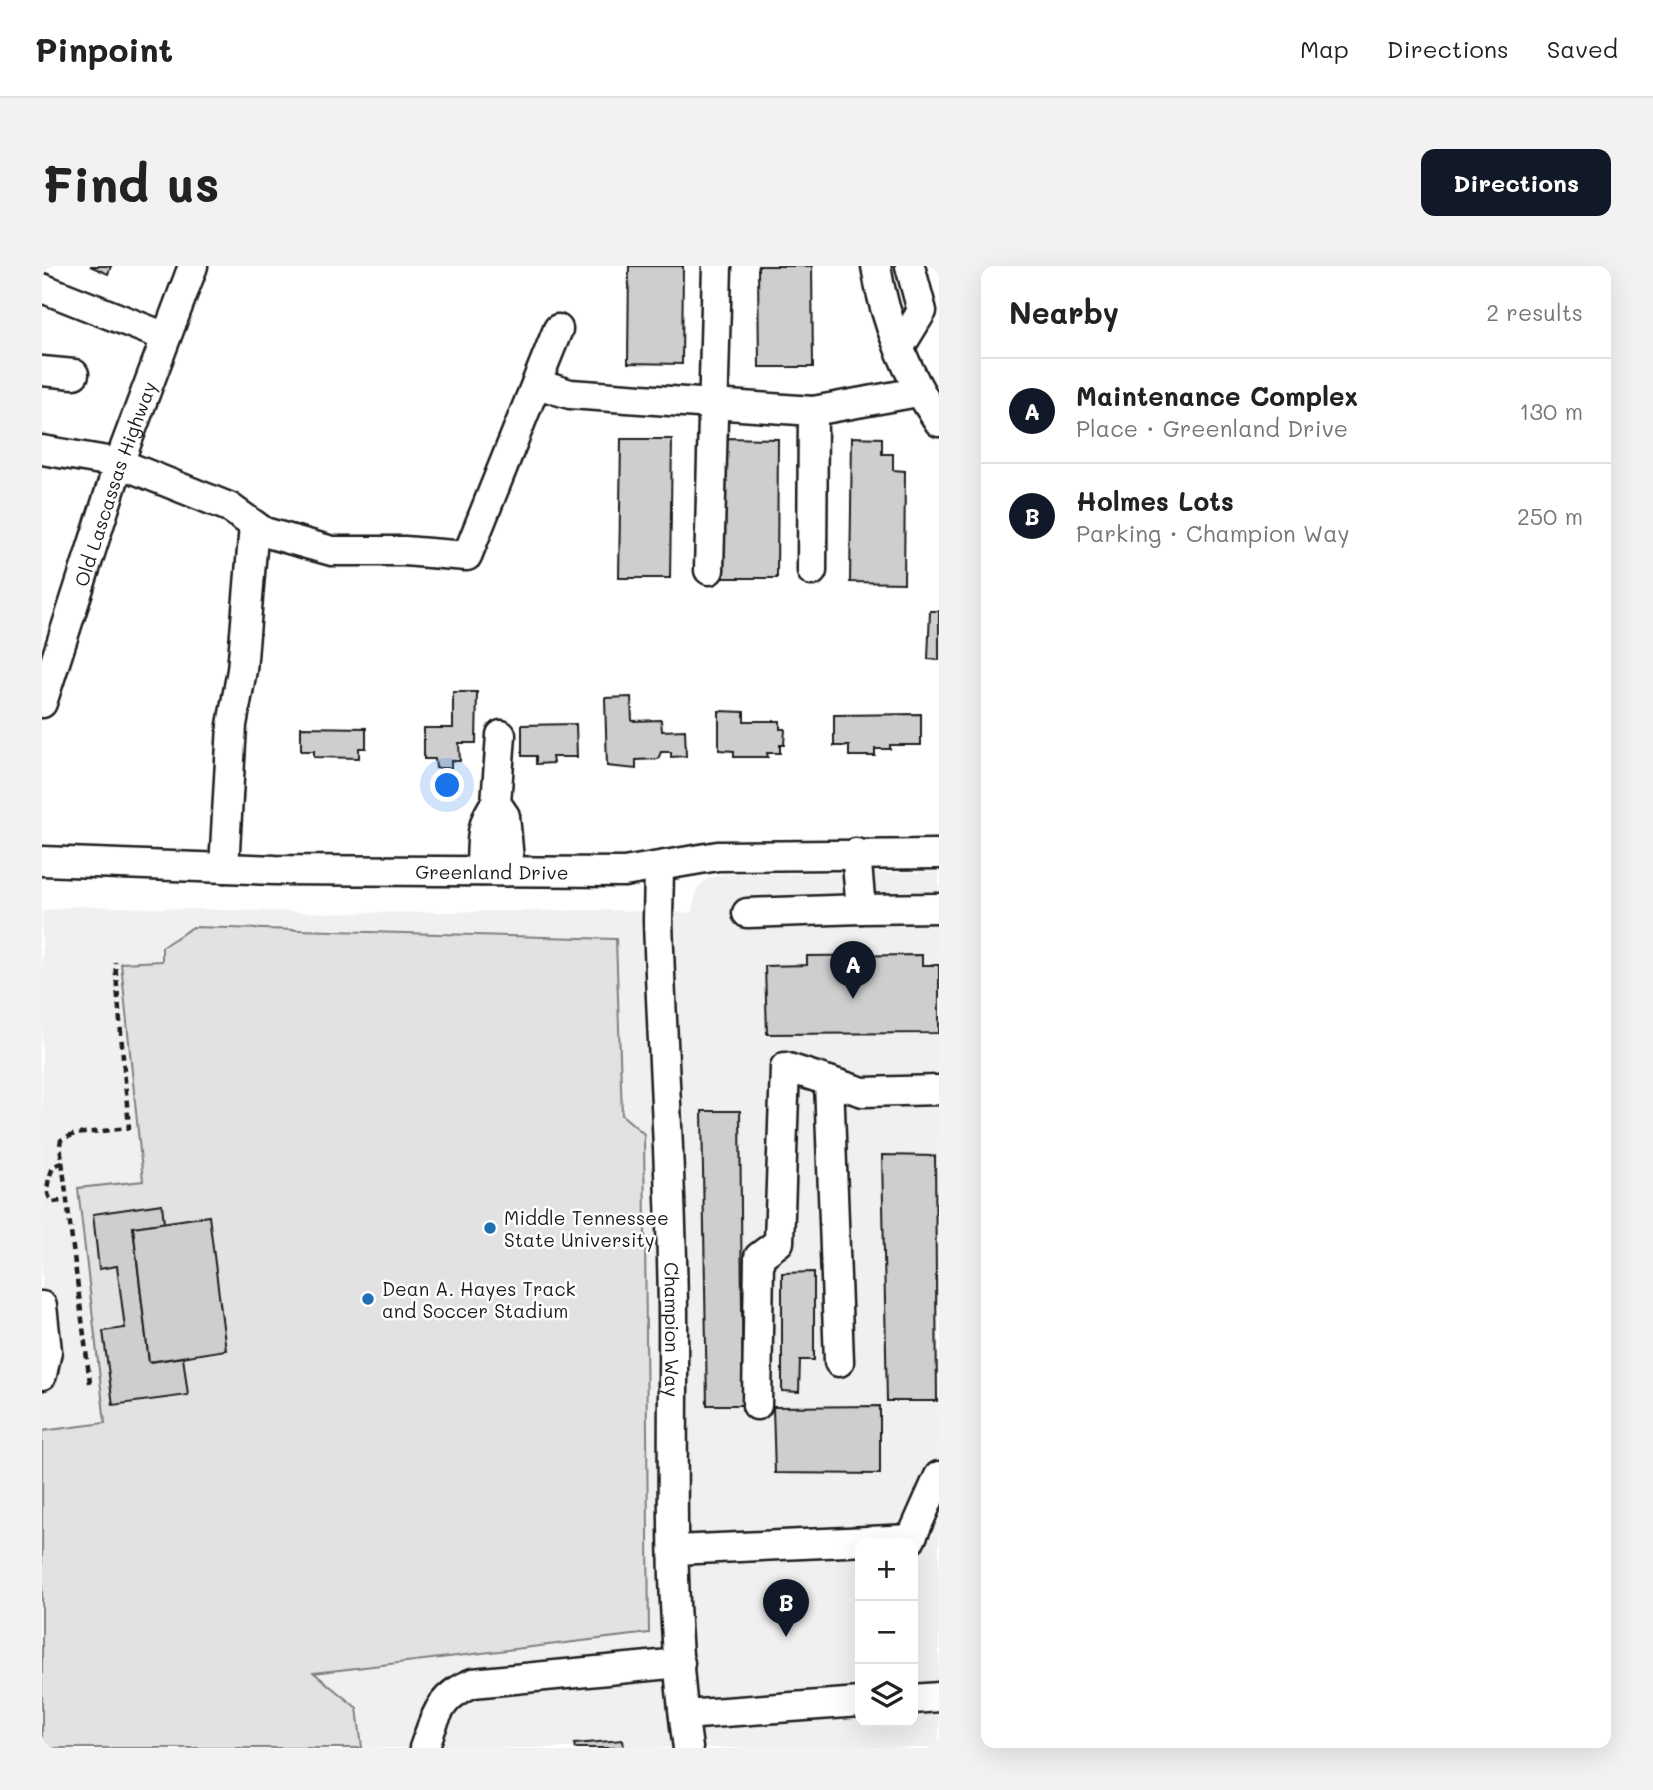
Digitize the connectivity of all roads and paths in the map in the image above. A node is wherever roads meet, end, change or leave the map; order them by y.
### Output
1 (193, 266) edge
2 (718, 266) edge
3 (876, 266) edge
4 (910, 266) edge
5 (42, 288) edge
6 (558, 329) dead end
7 (166, 337) junction
8 (900, 347) junction
9 (42, 371) edge
10 (74, 374) dead end
11 (537, 384) junction
12 (918, 392) junction
13 (713, 404) junction
14 (813, 411) junction
15 (939, 422) edge
16 (42, 450) edge
17 (119, 463) junction
18 (254, 525) junction
19 (709, 570) dead end
20 (811, 571) dead end
21 (42, 703) edge
22 (500, 735) dead end
23 (496, 803) junction
24 (856, 853) junction
25 (939, 853) edge
26 (42, 862) edge
27 (224, 867) junction
28 (659, 868) junction
29 (510, 871) junction
30 (481, 872) junction
31 (939, 908) edge
32 (861, 909) junction
33 (747, 913) dead end
34 (115, 962) dead end
35 (829, 1081) junction
36 (939, 1090) edge
37 (62, 1162) junction
38 (68, 1200) junction
39 (42, 1306) edge
40 (839, 1362) dead end
41 (42, 1375) edge
42 (90, 1383) dead end
43 (757, 1405) dead end
44 (939, 1476) edge
45 (675, 1550) junction
46 (680, 1662) junction
47 (939, 1697) edge
48 (918, 1699) edge
49 (855, 1702) edge
50 (684, 1716) junction
51 (424, 1748) edge
52 (688, 1748) edge

1 - 7 street, Old Lascassas Highway
2 - 13 street
3 - 8 street
4 - 8 street
5 - 7 street
6 - 11 street
7 - 17 street, Old Lascassas Highway
8 - 12 street
9 - 10 street
11 - 13 street
11 - 18 street
12 - 14 street
12 - 15 street
13 - 14 street
13 - 19 street
14 - 20 street
16 - 17 street
17 - 18 street
17 - 21 street, Old Lascassas Highway
18 - 27 street
22 - 23 street
23 - 29 street
23 - 30 street
24 - 25 street, Greenland Drive
24 - 28 street, Greenland Drive
24 - 32 street
26 - 27 street, Greenland Drive
27 - 30 street, Greenland Drive
28 - 29 street, Greenland Drive
28 - 45 street, Champion Way
29 - 30 street, Greenland Drive
31 - 32 street
32 - 33 street
34 - 37 path
35 - 36 street
35 - 40 street
35 - 43 street
37 - 38 path
37 - 38 path
38 - 42 path
39 - 41 street
44 - 45 street
45 - 46 street, Champion Way
46 - 50 street, Champion Way
46 - 51 street
47 - 48 street
49 - 50 street
50 - 52 street, Champion Way

